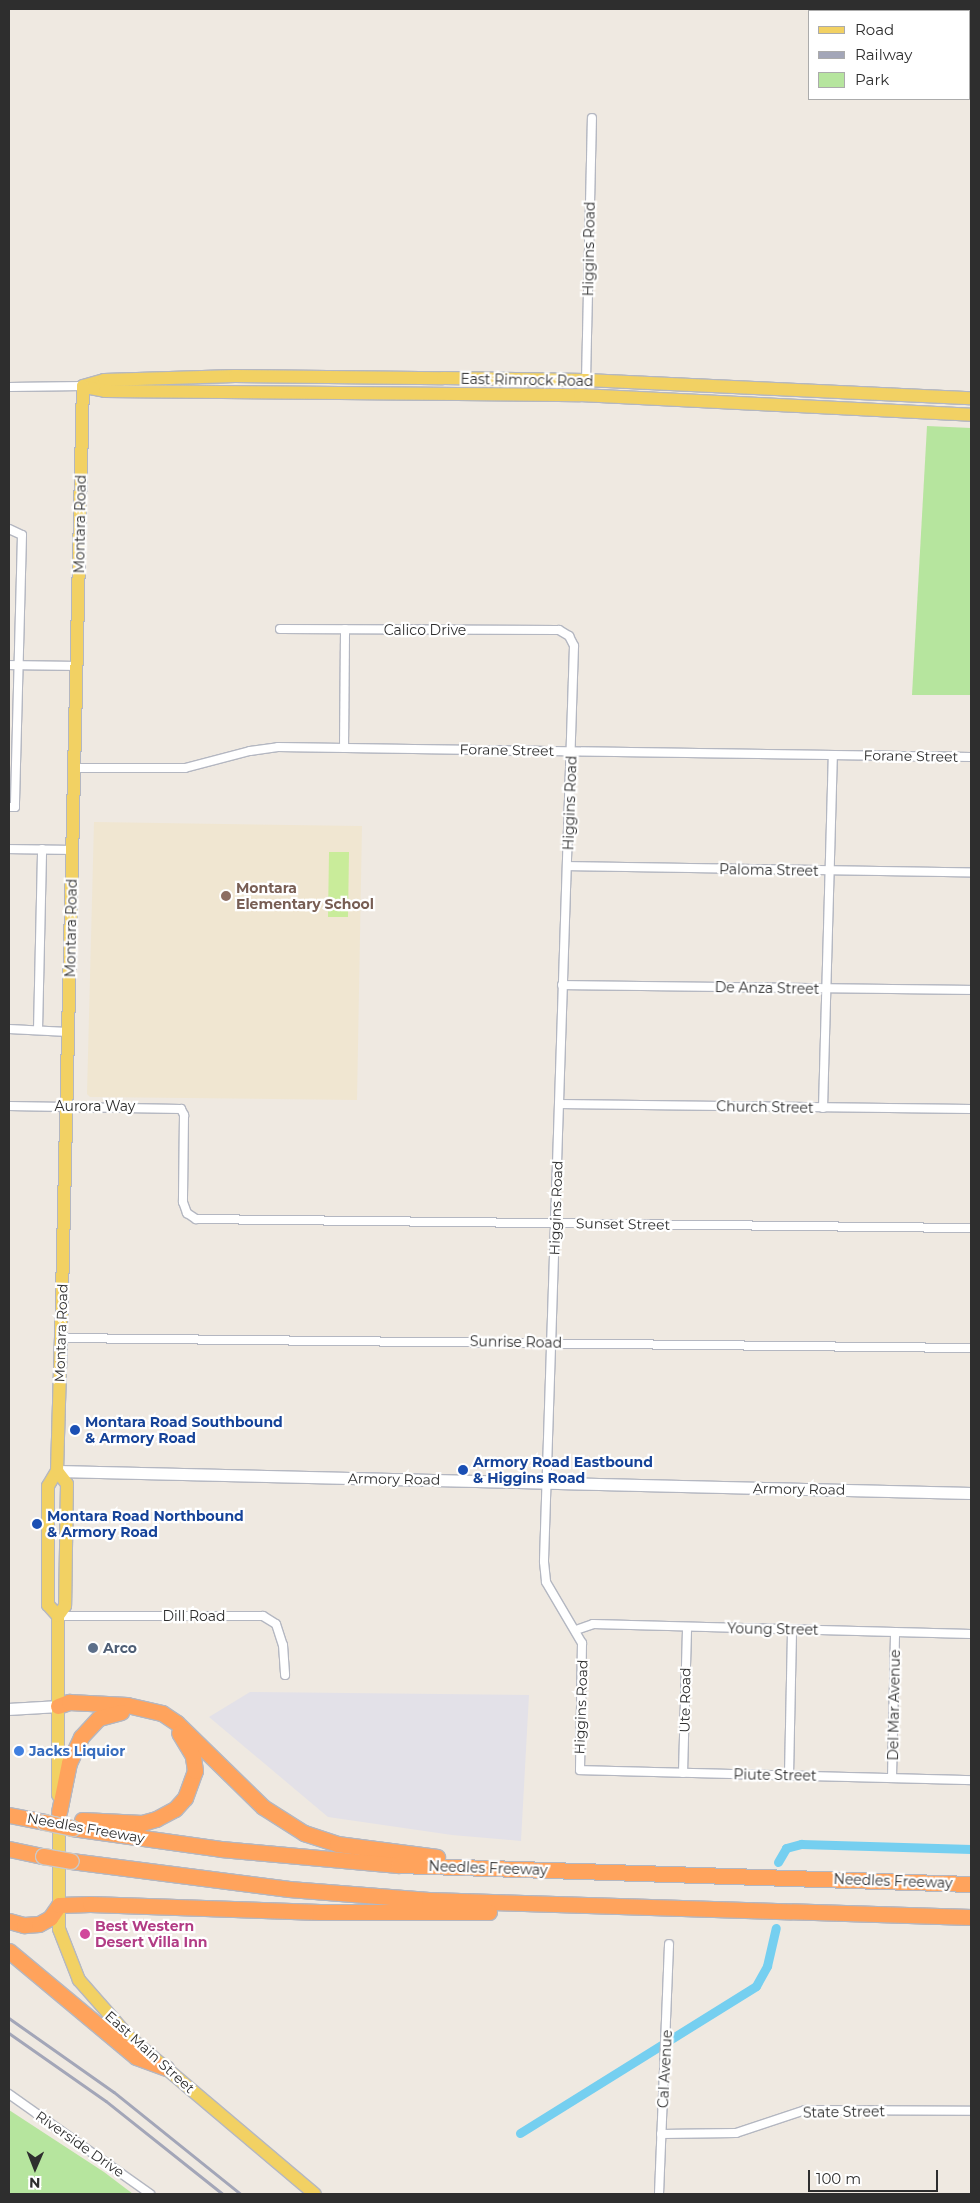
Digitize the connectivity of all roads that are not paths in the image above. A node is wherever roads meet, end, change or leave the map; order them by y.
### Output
1 (592, 118) dead end
2 (586, 380) junction
3 (83, 386) junction
4 (9, 387) edge
5 (971, 398) edge
6 (971, 415) edge
7 (9, 528) edge
8 (280, 628) dead end
9 (345, 629) junction
10 (570, 636) joint
11 (9, 665) edge
12 (18, 665) junction
13 (76, 666) junction
14 (13, 704) edge
15 (344, 748) junction
16 (572, 750) junction
17 (833, 755) junction
18 (971, 757) edge
19 (74, 768) junction
20 (9, 807) edge
21 (9, 849) edge
22 (42, 849) junction
23 (72, 850) junction
24 (567, 866) junction
25 (830, 871) junction
26 (971, 872) edge
27 (562, 985) junction
28 (826, 989) junction
29 (971, 990) edge
30 (9, 1029) edge
31 (38, 1030) junction
32 (68, 1032) junction
33 (559, 1104) junction
34 (9, 1106) edge
35 (66, 1106) junction
36 (822, 1108) junction
37 (971, 1109) edge
38 (187, 1213) joint
39 (556, 1223) junction
40 (971, 1228) edge
41 (61, 1338) junction
42 (552, 1343) junction
43 (971, 1348) edge
44 (57, 1471) junction
45 (547, 1482) junction
46 (971, 1493) edge
47 (58, 1616) junction
48 (687, 1627) junction
49 (576, 1630) junction
50 (792, 1630) junction
51 (895, 1632) junction
52 (971, 1634) edge
53 (285, 1675) dead end
54 (58, 1706) junction
55 (9, 1709) edge
56 (121, 1712) junction
57 (580, 1770) joint
58 (684, 1773) junction
59 (789, 1775) junction
60 (892, 1778) junction
61 (971, 1780) edge
62 (9, 1810) edge
63 (9, 1815) edge
64 (58, 1819) junction
65 (9, 1849) edge
66 (576, 1871) junction
67 (971, 1884) edge
68 (59, 1905) junction
69 (643, 1907) junction
70 (971, 1916) edge
71 (9, 1921) edge
72 (669, 1944) dead end
73 (9, 1951) edge
74 (166, 2068) junction
75 (9, 2094) edge
76 (971, 2111) edge
77 (661, 2134) junction
78 (150, 2194) edge
79 (315, 2194) edge
80 (659, 2194) edge

1 - 2 street, Higgins Road
2 - 3 main road, East Rimrock Road
2 - 5 main road, East Rimrock Road
3 - 4 street, East Rimrock Road
3 - 6 main road, East Rimrock Road
3 - 13 main road, Montara Road
7 - 12 street
8 - 9 street, Calico Drive
9 - 10 street, Calico Drive
9 - 15 street
10 - 16 street, Higgins Road
11 - 12 street
12 - 13 street
12 - 14 street
13 - 19 main road, Montara Road
14 - 20 street
15 - 16 street, Forane Street
15 - 19 street, Forane Street
16 - 17 street, Forane Street
16 - 24 street, Higgins Road
17 - 18 street, Forane Street
17 - 25 street
19 - 23 main road, Montara Road
21 - 22 street
22 - 23 street
22 - 31 street
23 - 32 main road, Montara Road
24 - 25 street, Paloma Street
24 - 27 street, Higgins Road
25 - 26 street, Paloma Street
25 - 28 street
27 - 28 street, De Anza Street
27 - 33 street, Higgins Road
28 - 29 street, De Anza Street
28 - 36 street
30 - 31 street
31 - 32 street
32 - 35 main road, Montara Road
33 - 36 street, Church Street
33 - 39 street, Higgins Road
34 - 35 street, Aurora Way
35 - 38 street, Aurora Way
35 - 41 main road, Montara Road
36 - 37 street, Church Street
38 - 39 street, Sunset Street
39 - 40 street, Sunset Street
39 - 42 street, Higgins Road
41 - 42 street, Sunrise Road
41 - 44 main road, Montara Road
42 - 43 street, Sunrise Road
42 - 45 street, Higgins Road
44 - 45 main road, Armory Road
44 - 47 main road, Montara Road
44 - 47 main road, Montara Road
45 - 46 main road, Armory Road
45 - 49 street, Higgins Road
47 - 53 street, Dill Road
47 - 54 main road, Montara Road
48 - 49 street, Young Street
48 - 50 street, Young Street
48 - 58 street, Ute Road
49 - 57 street, Higgins Road
50 - 51 street, Young Street
50 - 59 street
51 - 52 street, Young Street
51 - 60 street, Del Mar Avenue
54 - 55 main road
54 - 56 highway
54 - 64 main road, East Main Street
54 - 66 highway
56 - 64 highway
56 - 64 highway
57 - 58 street, Piute Street
58 - 59 street, Piute Street
59 - 60 street, Piute Street
60 - 61 street, Piute Street
62 - 64 highway
63 - 64 highway, Needles Freeway
64 - 66 highway, Needles Freeway
64 - 68 main road, East Main Street
65 - 69 highway, bridge
66 - 67 highway, Needles Freeway
68 - 69 highway
68 - 71 highway
68 - 74 main road, East Main Street
69 - 70 highway
72 - 77 street, Cal Avenue
73 - 74 highway
74 - 79 main road, East Main Street
75 - 78 street, Riverside Drive
76 - 77 street, State Street
77 - 80 street, Cal Avenue

